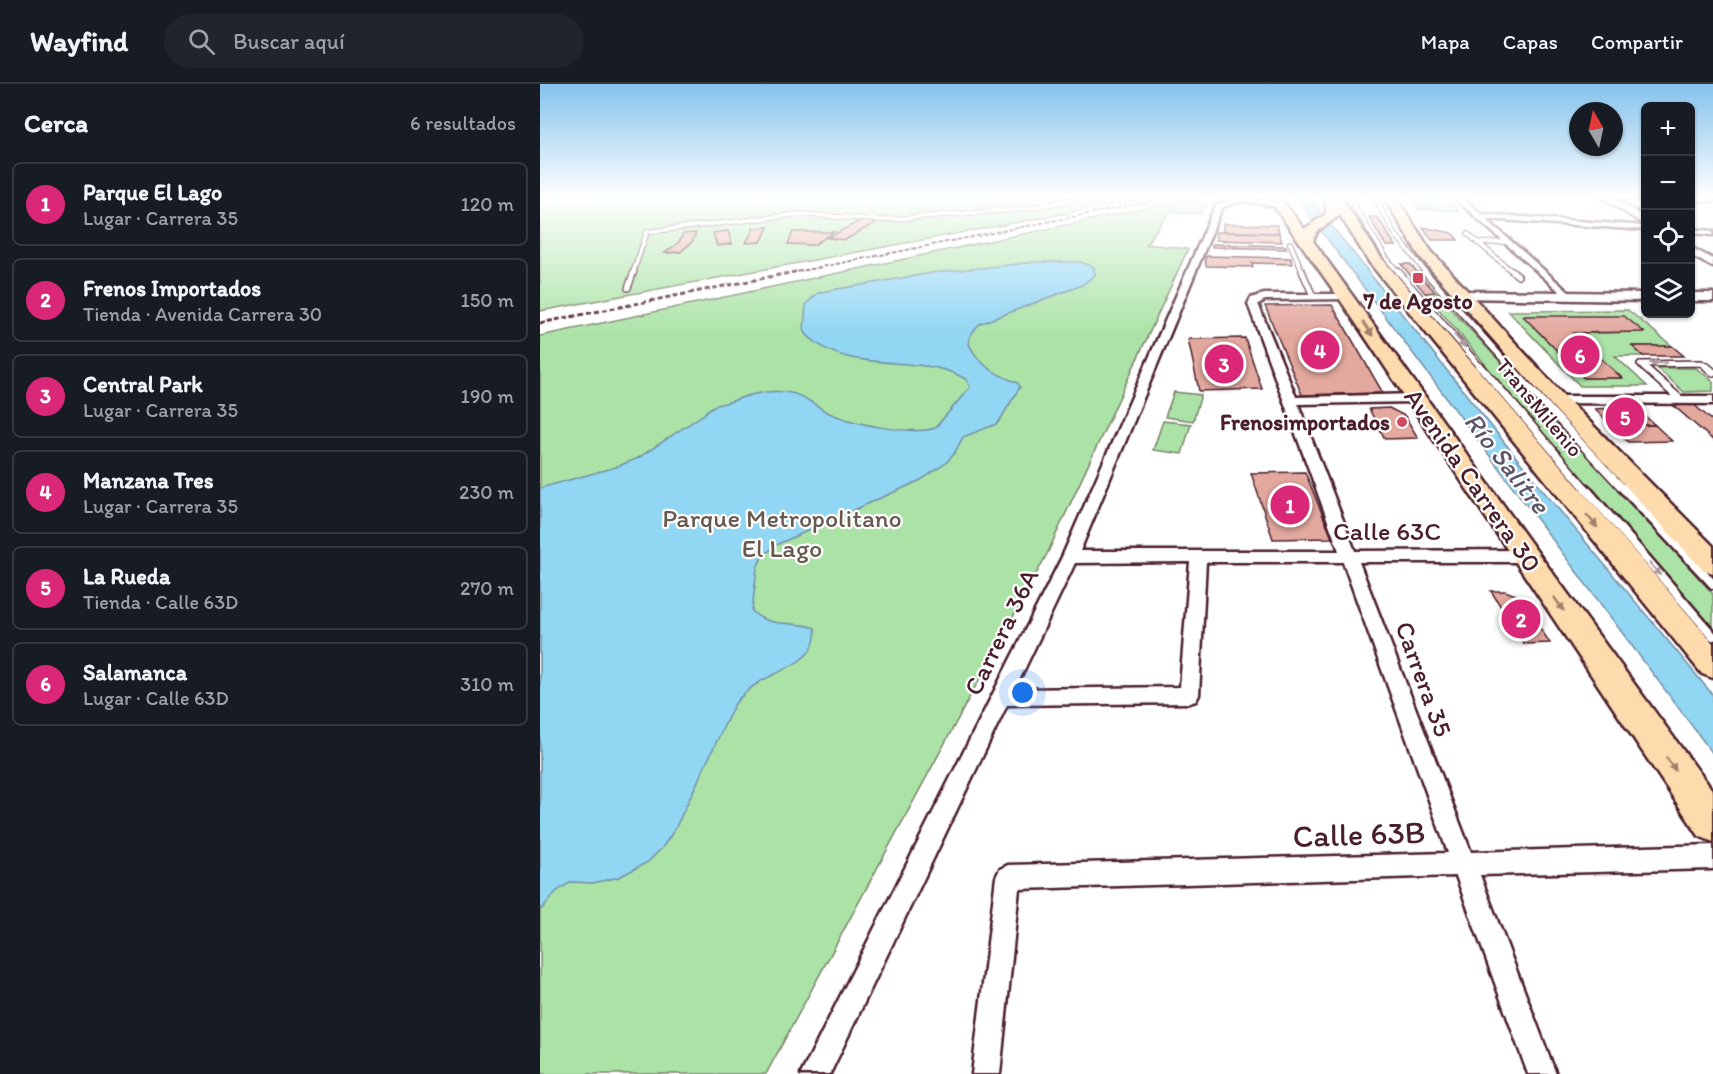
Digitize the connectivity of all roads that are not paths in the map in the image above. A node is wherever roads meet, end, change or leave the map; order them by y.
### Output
1 (644, 242) edge
2 (1205, 242) edge
3 (1303, 242) edge
4 (1305, 242) edge
5 (1361, 242) edge
6 (1377, 242) edge
7 (1402, 242) edge
8 (1418, 242) edge
9 (1502, 242) edge
10 (1508, 242) edge
11 (1477, 243) joint
12 (1695, 253) edge
13 (1713, 264) edge
14 (1518, 276) dead end
15 (628, 288) dead end
16 (1463, 295) junction
17 (1313, 296) junction
18 (1346, 296) junction
19 (1568, 296) junction
20 (1641, 297) edge
21 (1695, 297) edge
22 (1713, 297) edge
23 (1713, 372) edge
24 (1417, 398) junction
25 (1557, 400) junction
26 (1681, 400) junction
27 (1713, 400) edge
28 (1291, 401) junction
29 (1070, 556) junction
30 (1198, 556) junction
31 (1350, 556) junction
32 (1525, 556) junction
33 (1711, 558) edge
34 (1713, 584) edge
35 (1713, 636) edge
36 (1713, 665) edge
37 (1001, 696) junction
38 (1713, 823) edge
39 (1713, 857) edge
40 (1464, 864) junction
41 (814, 1074) edge
42 (986, 1074) edge
43 (1542, 1074) edge

1 - 15 lane
2 - 29 street, Carrera 36A
3 - 17 lane
4 - 18 highway, Avenida Carrera 30
5 -> 36 highway
6 -> 35 lane, TransMilenio
7 - 34 lane, TransMilenio
8 - 16 highway
9 - 11 lane
10 - 19 street
11 - 14 lane
12 - 13 street
16 - 19 street
16 - 25 highway
17 - 18 street
17 - 28 street, Carrera 35
18 -> 24 highway, Avenida Carrera 30
19 - 20 street
21 - 22 street
23 -> 26 lane
24 - 28 street
24 - 32 highway, Avenida Carrera 30
25 - 26 street
25 - 33 highway
26 - 27 street
28 - 31 street, Carrera 35
29 - 30 street, Calle 63C
29 - 37 street, Carrera 36A
30 - 31 street, Calle 63C
30 - 37 street
31 - 32 street, Calle 63C
31 - 40 street, Carrera 35
32 -> 38 highway, Avenida Carrera 30
37 - 41 street, Carrera 36A
39 - 40 street, Calle 63B
40 - 42 street, Calle 63B
40 - 43 street, Carrera 35

